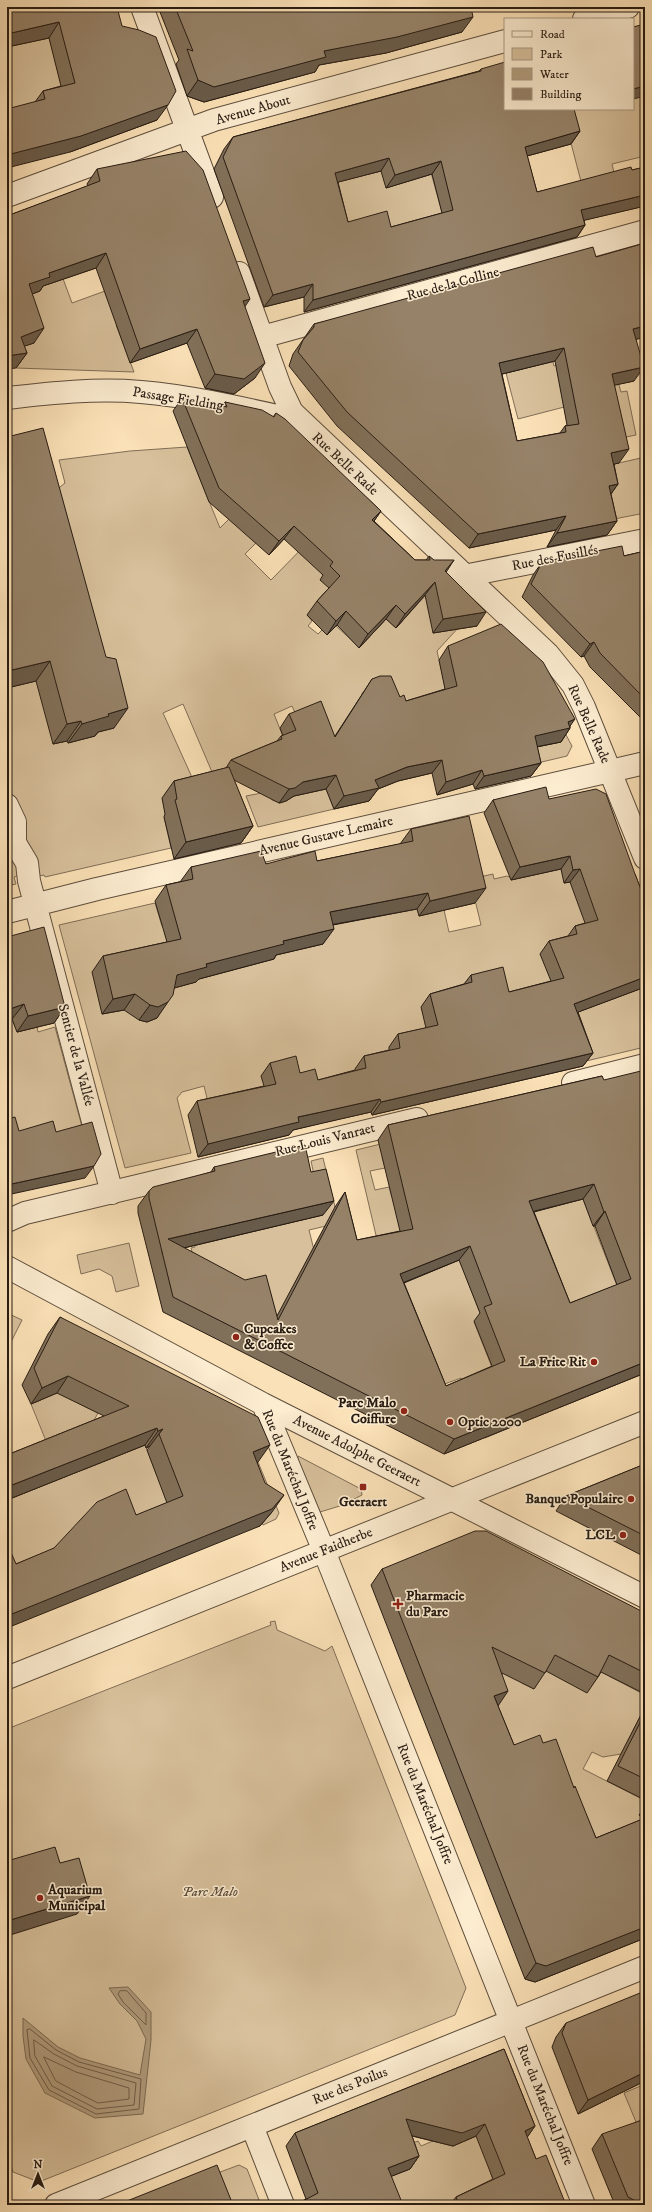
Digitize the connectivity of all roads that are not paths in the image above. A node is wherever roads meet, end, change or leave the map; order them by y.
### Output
1 (142, 7) edge
2 (628, 7) edge
3 (588, 18) edge
4 (504, 41) edge
5 (188, 130) junction
6 (7, 196) edge
7 (220, 218) edge
8 (645, 231) edge
9 (233, 255) edge
10 (262, 337) junction
11 (7, 398) edge
12 (300, 421) junction
13 (645, 540) edge
14 (464, 576) junction
15 (645, 763) edge
16 (610, 770) junction
17 (7, 805) edge
18 (645, 858) edge
19 (36, 904) junction
20 (7, 912) edge
21 (645, 1065) edge
22 (557, 1087) edge
23 (436, 1114) edge
24 (112, 1193) junction
25 (8, 1217) edge
26 (7, 1266) edge
27 (263, 1404) junction
28 (645, 1422) edge
29 (453, 1499) junction
30 (324, 1551) junction
31 (645, 1597) edge
32 (7, 1678) edge
33 (645, 1968) edge
34 (512, 2022) junction
35 (252, 2126) junction
36 (56, 2205) edge
37 (283, 2205) edge
38 (584, 2205) edge

1 - 5 street
2 - 3 street
4 - 5 street, Avenue About
5 - 6 street, Avenue About
5 - 7 street
8 - 10 street, Rue de la Colline
9 - 10 street, Rue Belle Rade
10 - 12 street, Rue Belle Rade
11 - 12 street, Passage Fielding
12 - 14 street, Rue Belle Rade
13 - 14 street, Rue des Fusillés
14 - 16 street, Rue Belle Rade
15 - 16 street, Avenue Gustave Lemaire
16 - 18 street, Rue Belle Rade
16 - 19 street, Avenue Gustave Lemaire
17 - 19 street, Sentier de la Vallée
19 - 20 street, Avenue Gustave Lemaire
19 - 24 street, Sentier de la Vallée
21 - 22 street
23 - 24 street, Rue Louis Vanraet
24 - 25 street, Rue Louis Vanraet
26 - 27 street, Avenue Adolphe Geeraert
27 - 29 street, Avenue Adolphe Geeraert
27 - 30 street, Rue du Maréchal Joffre
28 - 29 street, Avenue Faidherbe
29 - 30 street, Avenue Faidherbe
29 - 31 street, Avenue Adolphe Geeraert
30 - 32 street, Avenue Faidherbe
30 - 34 street, Rue du Maréchal Joffre
33 - 34 street, Rue des Poilus
34 - 35 street, Rue des Poilus
34 - 38 street, Rue du Maréchal Joffre
35 - 36 street, Rue des Poilus
35 - 37 street

